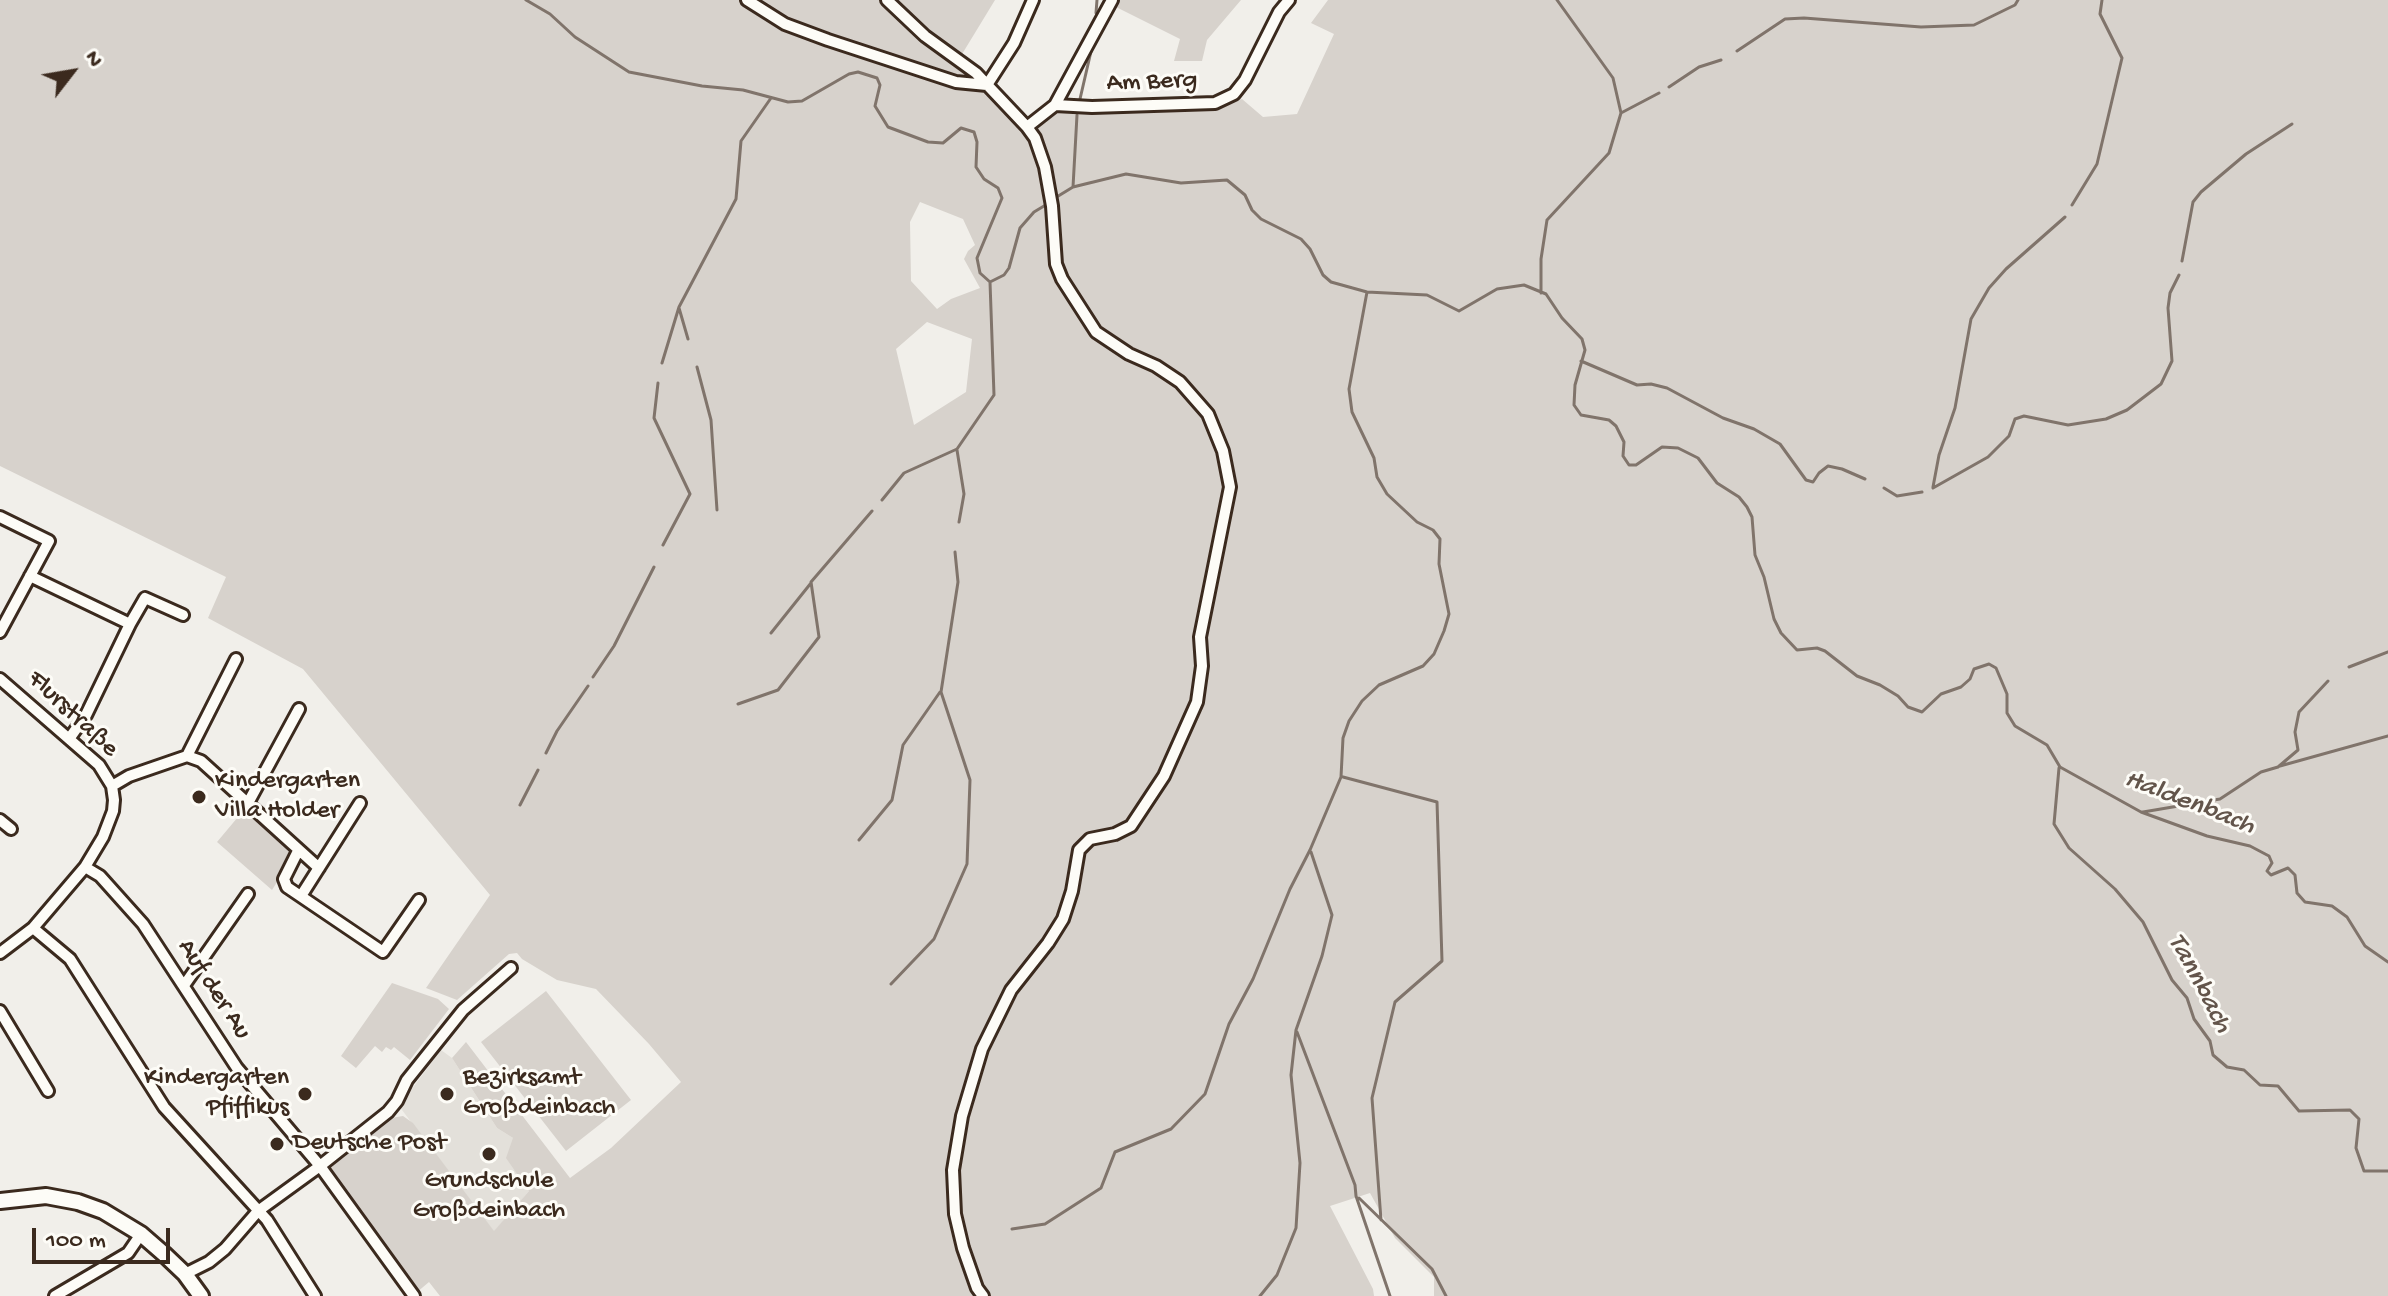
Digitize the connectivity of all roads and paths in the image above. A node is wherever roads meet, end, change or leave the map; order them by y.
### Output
1 (747, 0) edge
2 (887, 0) edge
3 (1033, 0) edge
4 (1112, 0) edge
5 (1289, 0) edge
6 (987, 85) junction
7 (1055, 105) junction
8 (1027, 127) junction
9 (0, 517) edge
10 (30, 576) junction
11 (0, 602) edge
12 (13, 608) junction
13 (183, 615) dead end
14 (130, 624) junction
15 (0, 632) edge
16 (236, 659) dead end
17 (0, 679) edge
18 (299, 709) dead end
19 (69, 739) junction
20 (187, 756) junction
21 (112, 786) junction
22 (248, 803) junction
23 (360, 803) dead end
24 (0, 820) edge
25 (11, 829) dead end
26 (298, 851) junction
27 (85, 867) junction
28 (319, 868) junction
29 (248, 894) dead end
30 (301, 896) junction
31 (419, 900) dead end
32 (33, 928) junction
33 (0, 953) edge
34 (511, 968) dead end
35 (185, 984) junction
36 (0, 1011) edge
37 (48, 1091) dead end
38 (320, 1166) junction
39 (0, 1201) edge
40 (258, 1211) junction
41 (141, 1234) junction
42 (185, 1274) junction
43 (55, 1296) edge
44 (201, 1296) edge
45 (315, 1296) edge
46 (414, 1296) edge
47 (983, 1296) edge

1 - 6 street
2 - 6 street
3 - 6 street
4 - 7 street
5 - 7 street, Am Berg
6 - 8 street
7 - 8 street
8 - 47 street
9 - 10 street
10 - 12 street
10 - 14 street
11 - 12 street
12 - 15 street
13 - 14 street
14 - 19 street
16 - 20 street
17 - 19 street, Flurstraße
18 - 22 street
19 - 21 street, Flurstraße
20 - 21 street
20 - 22 street
21 - 27 street
22 - 26 street
23 - 28 street
24 - 25 street
26 - 28 street
26 - 30 street
27 - 32 street
27 - 35 street, Auf der Au
28 - 30 street
29 - 35 street
30 - 31 street
32 - 33 street
32 - 40 street
34 - 38 street
35 - 38 street, Auf der Au
36 - 37 street
38 - 40 street
38 - 46 street, Auf der Au
39 - 41 street
40 - 42 street
40 - 45 street
41 - 42 street
41 - 43 street
42 - 44 street

